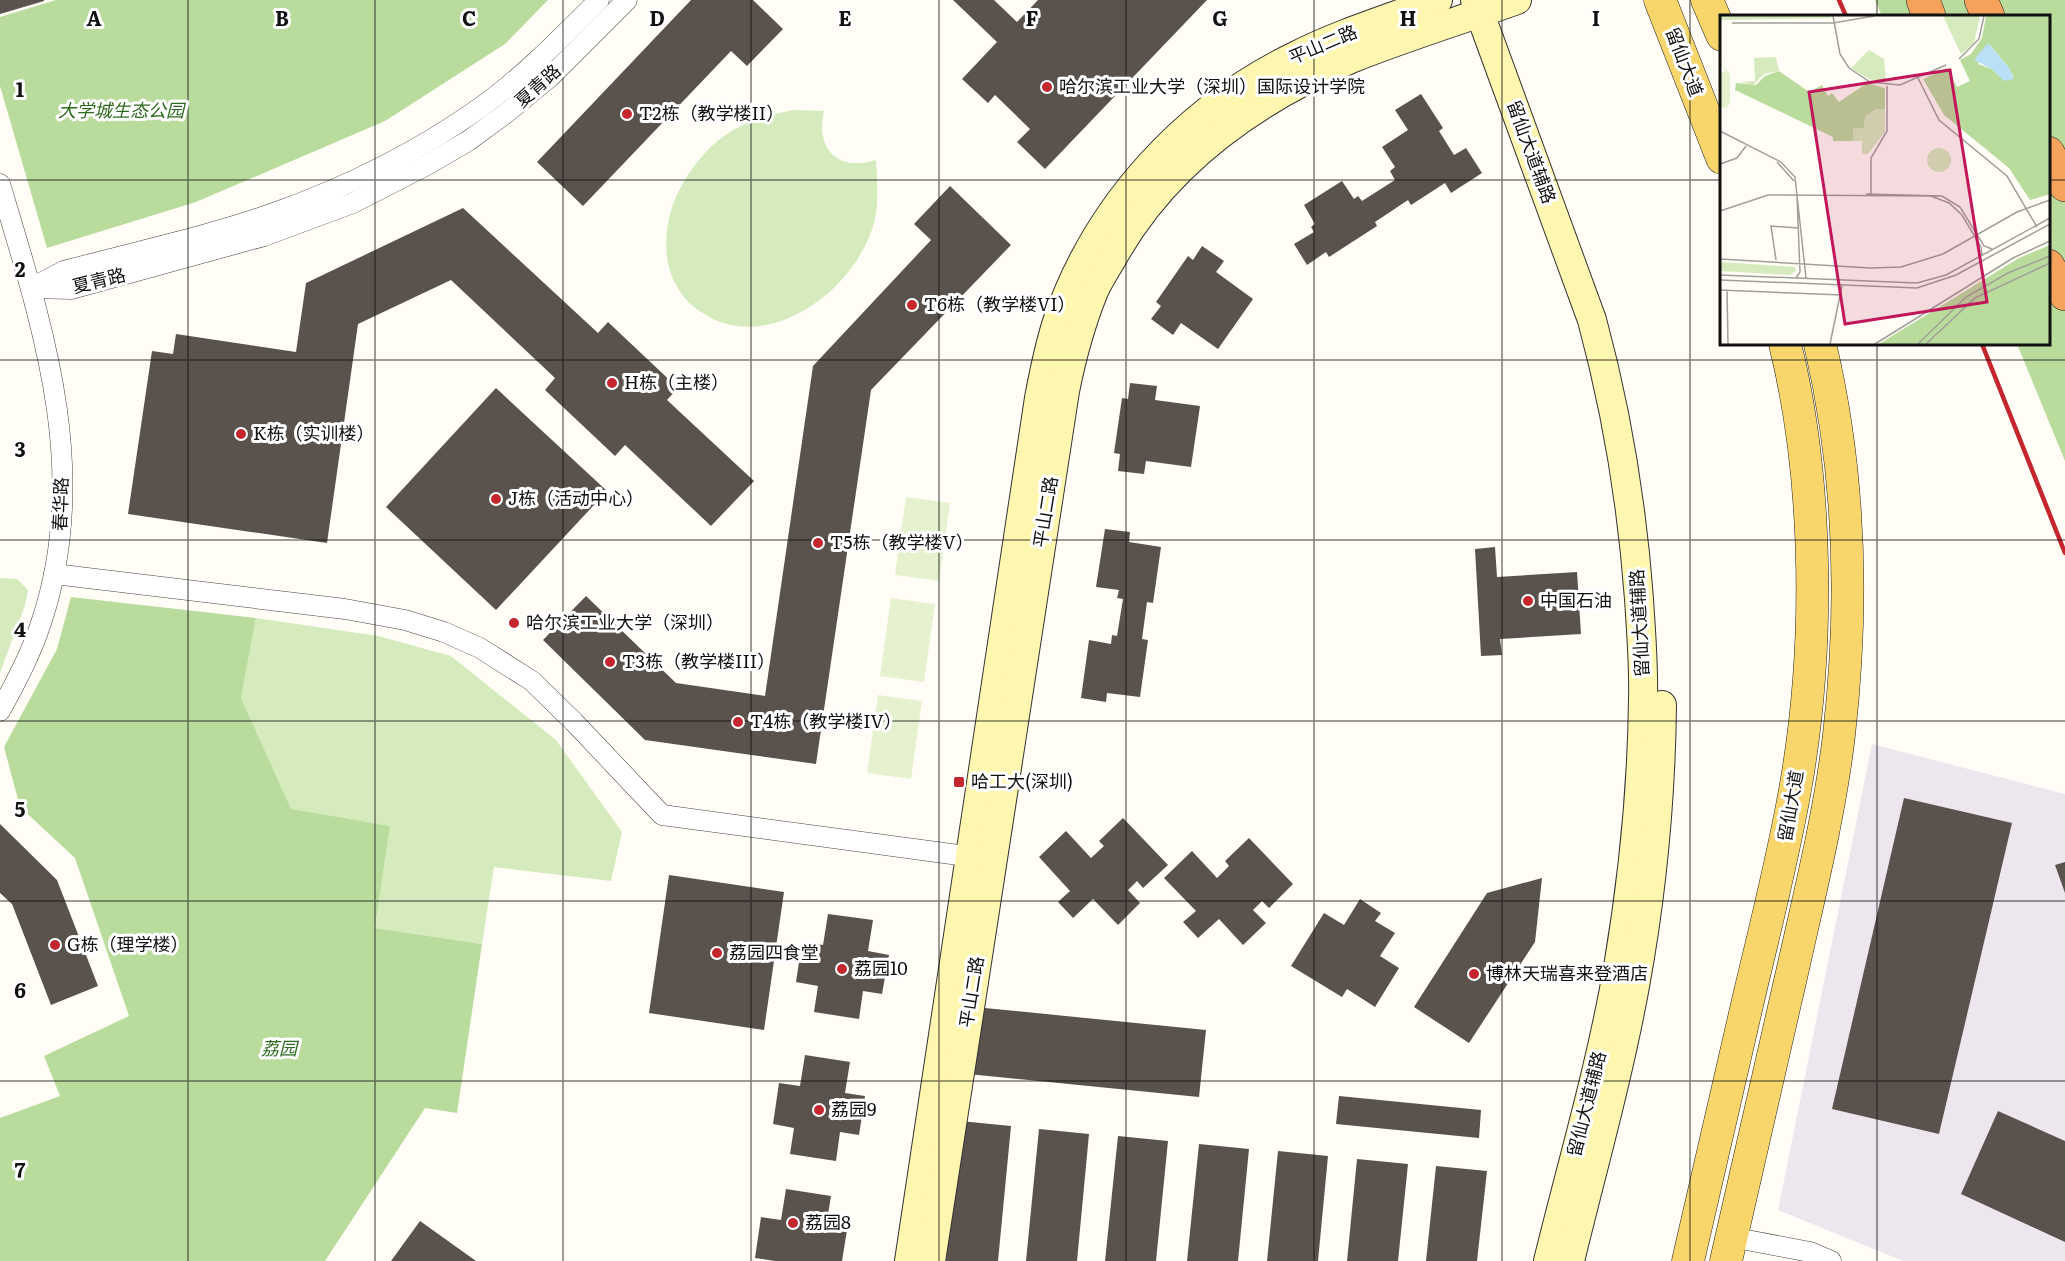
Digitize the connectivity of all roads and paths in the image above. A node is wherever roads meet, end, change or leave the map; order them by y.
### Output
1 (599, 0) edge
2 (627, 0) edge
3 (1438, 0) edge
4 (1660, 0) edge
5 (1707, 0) edge
6 (1923, 0) edge
7 (1981, 0) edge
8 (1492, 4) edge
9 (1929, 15) edge
10 (1988, 15) edge
11 (1720, 30) edge
12 (1720, 153) edge
13 (2050, 155) edge
14 (0, 184) edge
15 (2065, 185) edge
16 (2050, 268) edge
17 (31, 288) junction
18 (2065, 294) edge
19 (1785, 345) edge
20 (1820, 345) edge
21 (54, 574) junction
22 (0, 711) edge
23 (981, 858) junction
24 (1728, 1249) edge
25 (1809, 1257) edge
26 (909, 1261) edge
27 (931, 1261) edge
28 (1548, 1261) edge
29 (1570, 1261) edge
30 (1688, 1261) edge
31 (1831, 1261) edge

1 - 17 street, 夏青路
2 - 17 street, 夏青路
3 - 23 street, 平山二路
4 - 12 main road, 留仙大道
5 - 11 main road
6 - 9 highway
7 - 10 highway
8 - 23 street, 平山二路
8 - 28 street, 留仙大道辅路
8 - 29 street, 留仙大道辅路
13 - 15 highway
14 - 17 street, 春华路
16 - 18 highway
17 - 21 street, 春华路
19 - 30 main road, 留仙大道
20 - 24 main road, 留仙大道
21 - 22 street, 春华路
21 - 23 street
23 - 26 street, 平山二路
23 - 27 street, 平山二路
24 - 25 street
25 - 31 street

